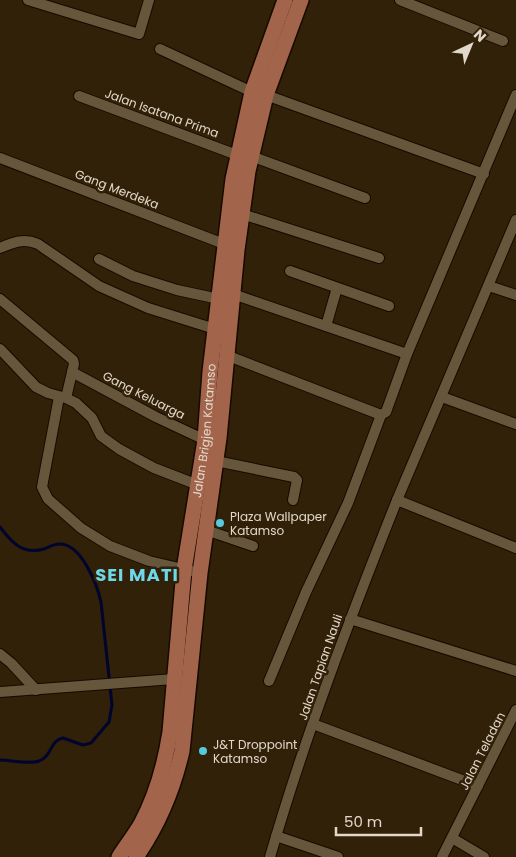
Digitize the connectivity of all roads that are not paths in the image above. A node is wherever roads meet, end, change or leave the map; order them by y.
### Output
1 (28, 0) edge
2 (149, 0) edge
3 (285, 0) edge
4 (301, 0) edge
5 (400, 0) edge
6 (503, 41) dead end
7 (160, 49) dead end
8 (259, 93) junction
9 (516, 94) edge
10 (79, 96) dead end
11 (244, 155) junction
12 (0, 158) edge
13 (484, 174) junction
14 (365, 198) dead end
15 (242, 214) junction
16 (516, 220) edge
17 (224, 244) junction
18 (0, 248) edge
19 (379, 258) dead end
20 (99, 259) dead end
21 (290, 271) dead end
22 (489, 286) junction
23 (338, 288) junction
24 (516, 295) edge
25 (226, 297) junction
26 (0, 299) edge
27 (389, 306) dead end
28 (326, 326) junction
29 (215, 329) junction
30 (0, 349) edge
31 (407, 354) junction
32 (226, 355) junction
33 (72, 372) junction
34 (63, 397) junction
35 (442, 397) junction
36 (381, 415) junction
37 (516, 424) edge
38 (205, 440) junction
39 (216, 461) junction
40 (198, 484) junction
41 (292, 500) dead end
42 (397, 500) junction
43 (206, 530) junction
44 (253, 546) dead end
45 (516, 548) edge
46 (184, 570) junction
47 (200, 573) junction
48 (350, 619) junction
49 (0, 654) edge
50 (516, 672) edge
51 (174, 679) junction
52 (269, 681) dead end
53 (36, 690) junction
54 (0, 692) edge
55 (516, 710) edge
56 (313, 724) junction
57 (478, 786) junction
58 (276, 836) junction
59 (452, 838) junction
60 (119, 857) edge
61 (136, 857) edge
62 (270, 857) edge
63 (338, 857) edge
64 (442, 857) edge
65 (484, 857) edge

1 - 2 street
3 - 8 main road, Jalan Brigjen Katamso
4 - 8 main road, Jalan Brigjen Katamso
5 - 6 street
7 - 8 street
8 - 11 main road, Jalan Brigjen Katamso
8 - 13 street
9 - 13 street
10 - 11 street, Jalan Isatana Prima
11 - 14 street, Jalan Isatana Prima
11 - 15 main road, Jalan Brigjen Katamso
11 - 17 main road, Jalan Brigjen Katamso
12 - 17 street, Gang Merdeka
13 - 31 street
15 - 19 street
15 - 25 main road, Jalan Brigjen Katamso
16 - 22 street
17 - 25 main road, Jalan Brigjen Katamso
18 - 29 street
20 - 25 street
21 - 23 street
22 - 24 street
22 - 35 street
23 - 27 street
23 - 28 street
25 - 28 street
25 - 29 main road, Jalan Brigjen Katamso
25 - 32 main road, Jalan Brigjen Katamso
26 - 33 street
28 - 31 street
29 - 38 main road, Jalan Brigjen Katamso
30 - 34 street
31 - 36 street
32 - 36 street
32 - 39 main road, Jalan Brigjen Katamso
33 - 34 street
33 - 38 street, Gang Keluarga
34 - 40 street
34 - 46 street
35 - 37 street
35 - 42 street
36 - 52 street
38 - 40 main road, Jalan Brigjen Katamso
39 - 41 street
39 - 43 main road, Jalan Brigjen Katamso
40 - 46 main road, Jalan Brigjen Katamso
42 - 45 street
42 - 48 street, Jalan Tapian Nauli
43 - 44 street
43 - 47 main road, Jalan Brigjen Katamso
46 - 47 street
46 - 51 main road, Jalan Brigjen Katamso
47 - 61 main road, Jalan Brigjen Katamso
48 - 50 street
48 - 56 street, Jalan Tapian Nauli
49 - 53 street
51 - 53 street
51 - 60 main road, Jalan Brigjen Katamso
53 - 54 street
55 - 57 street, Jalan Teladan
56 - 57 street
56 - 58 street, Jalan Tapian Nauli
57 - 59 street, Jalan Teladan
58 - 62 street, Jalan Tapian Nauli
58 - 63 street
59 - 64 street, Jalan Teladan
59 - 65 street

